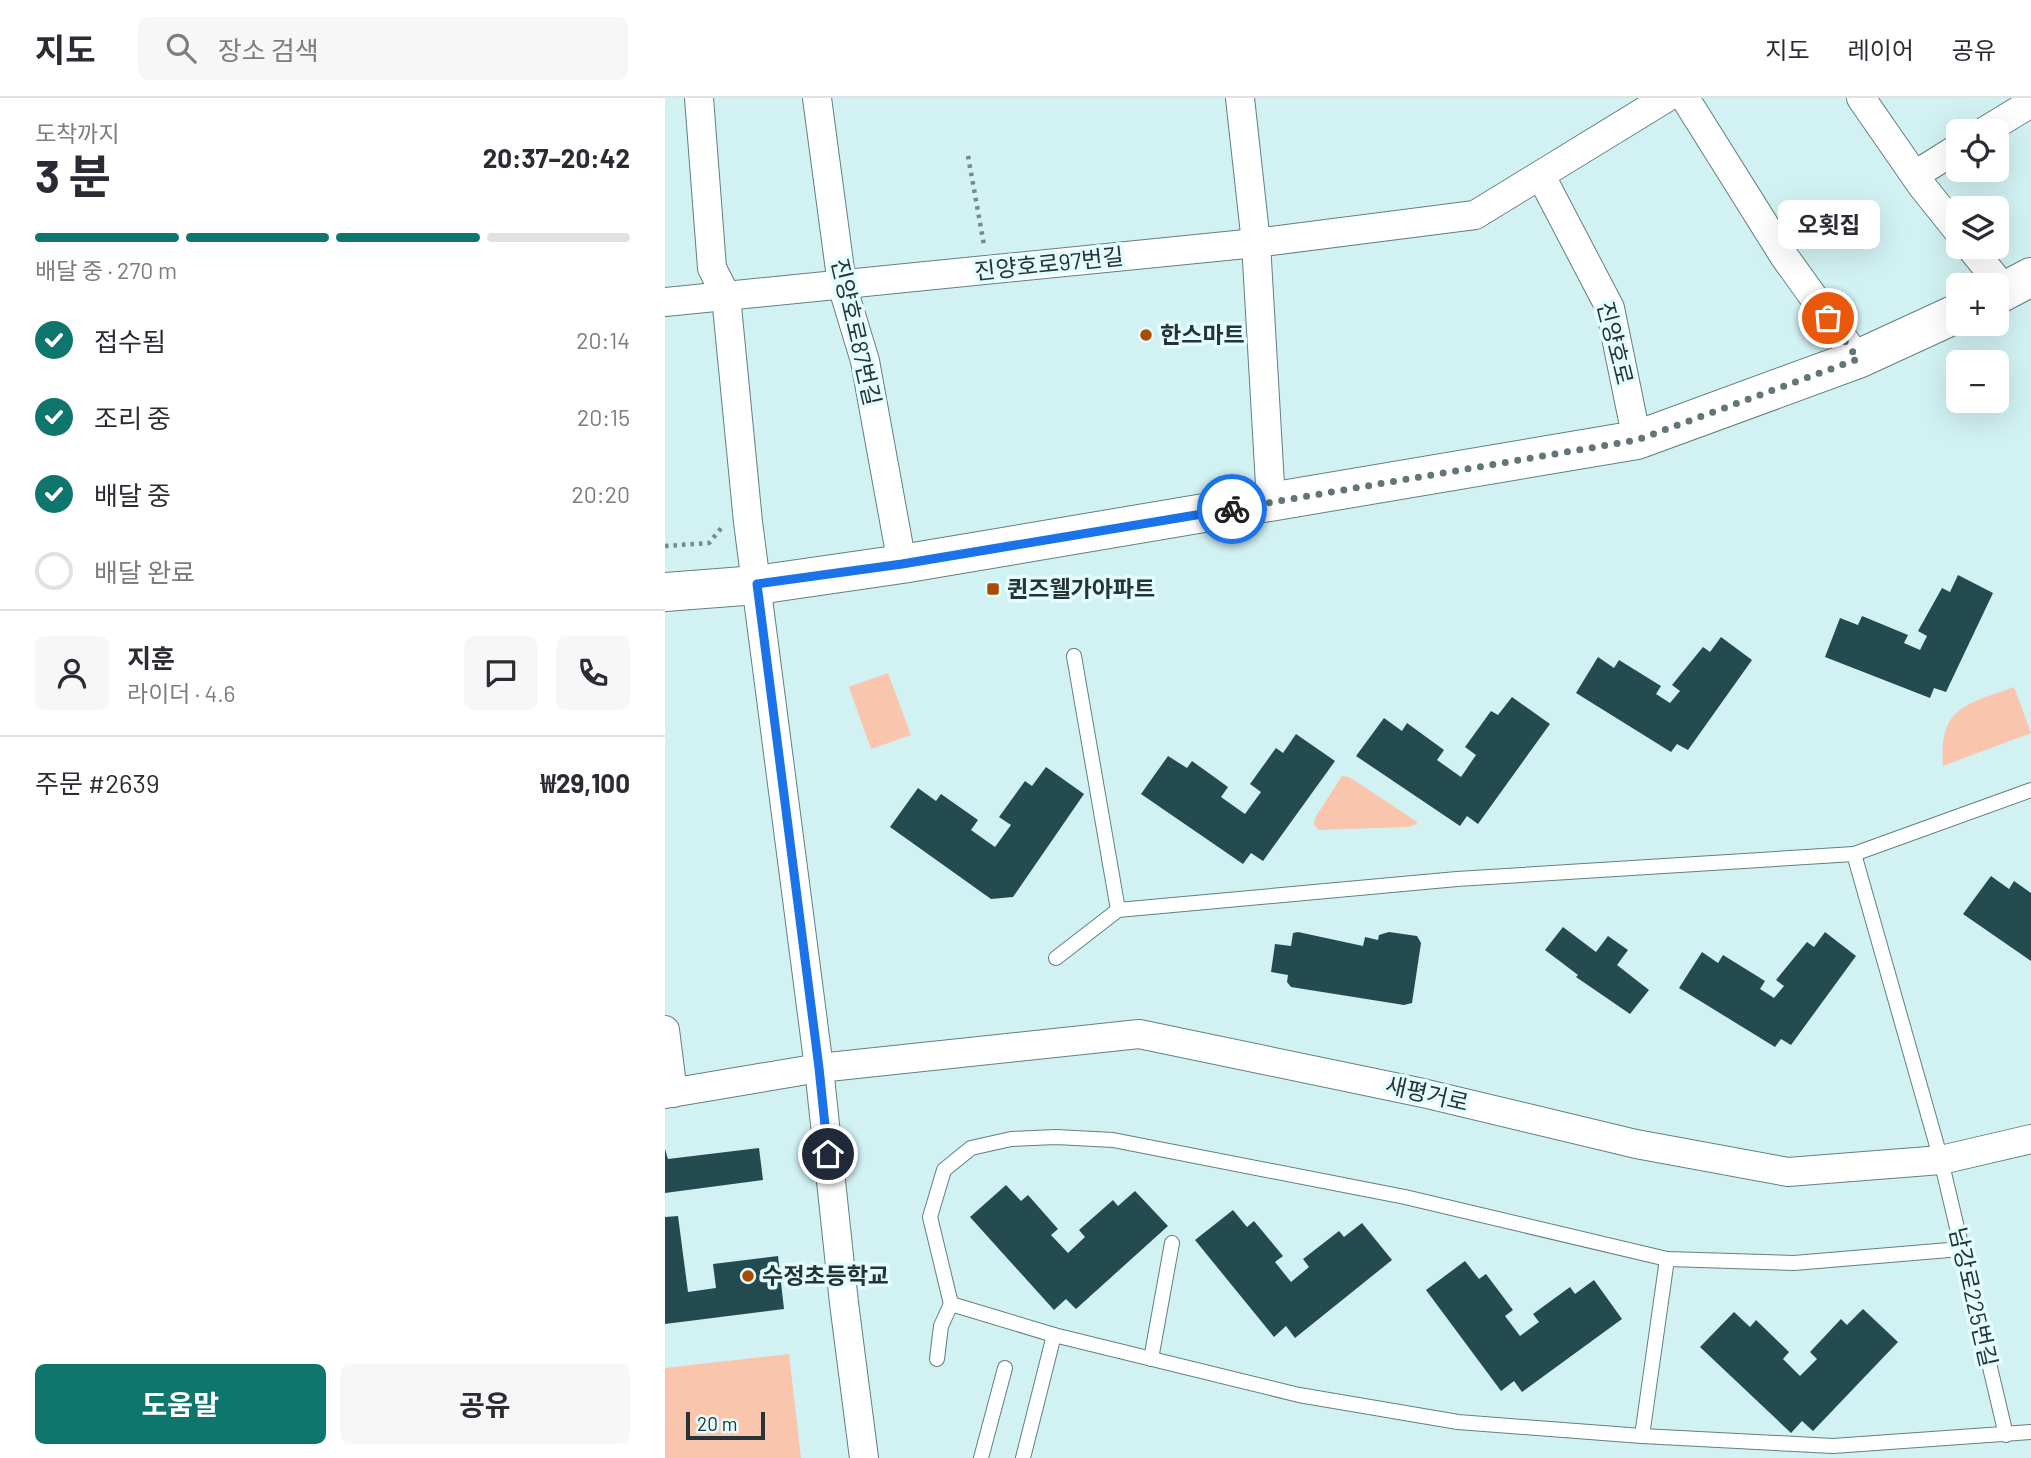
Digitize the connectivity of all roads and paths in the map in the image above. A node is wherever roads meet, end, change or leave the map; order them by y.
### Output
1 (699, 98) edge
2 (817, 98) edge
3 (1240, 98) edge
4 (1666, 98) edge
5 (1685, 98) edge
6 (1861, 98) edge
7 (2031, 103) edge
8 (2005, 119) edge
9 (968, 156) dead end
10 (1946, 156) edge
11 (1915, 175) junction
12 (1541, 176) junction
13 (1946, 216) edge
14 (1256, 243) junction
15 (1983, 259) edge
16 (988, 270) junction
17 (842, 285) junction
18 (2011, 288) edge
19 (726, 296) junction
20 (665, 302) edge
21 (1946, 319) edge
22 (1858, 359) junction
23 (1637, 440) junction
24 (1271, 502) junction
25 (709, 543) dead end
26 (665, 547) edge
27 (902, 564) junction
28 (757, 584) junction
29 (665, 592) edge
30 (1074, 656) dead end
31 (2031, 790) edge
32 (1854, 854) junction
33 (1118, 910) junction
34 (1056, 958) dead end
35 (665, 1030) edge
36 (819, 1068) junction
37 (669, 1094) edge
38 (2031, 1139) edge
39 (1941, 1160) junction
40 (1172, 1243) dead end
41 (1961, 1249) junction
42 (1667, 1259) junction
43 (951, 1304) junction
44 (1054, 1335) junction
45 (937, 1359) dead end
46 (1151, 1359) junction
47 (1005, 1368) dead end
48 (2031, 1432) edge
49 (2006, 1435) junction
50 (1642, 1436) junction
51 (864, 1458) edge
52 (981, 1458) edge
53 (1023, 1458) edge

1 - 19 street
2 - 17 street, 진양호로87번길
3 - 14 street
4 - 12 street, 진양호로97번길
5 - 22 street
6 - 11 street
7 - 8 street
9 - 16 path
10 - 11 street
11 - 13 street
12 - 14 street, 진양호로97번길
12 - 23 street, 진양호로
14 - 16 street, 진양호로97번길
14 - 24 street
15 - 18 street
16 - 17 street, 진양호로97번길
17 - 19 street, 진양호로97번길
17 - 27 street, 진양호로87번길
19 - 20 street, 진양호로97번길
19 - 28 street
21 - 22 street
22 - 23 street
23 - 24 street
24 - 27 street
25 - 26 path
27 - 28 street
28 - 29 street
28 - 36 street
30 - 33 lane
31 - 32 lane
32 - 33 lane
32 - 39 lane, 남강로225번길
33 - 34 lane
35 - 37 street
36 - 37 street, 새평거로
36 - 39 street, 새평거로
36 - 51 street
38 - 39 street, 새평거로
39 - 41 lane, 남강로225번길
40 - 46 lane
41 - 42 lane
41 - 49 lane, 남강로225번길
42 - 43 lane
42 - 50 lane
43 - 44 lane
43 - 45 lane
44 - 46 lane
44 - 53 lane
46 - 50 lane
47 - 52 lane
48 - 49 lane
49 - 50 lane

